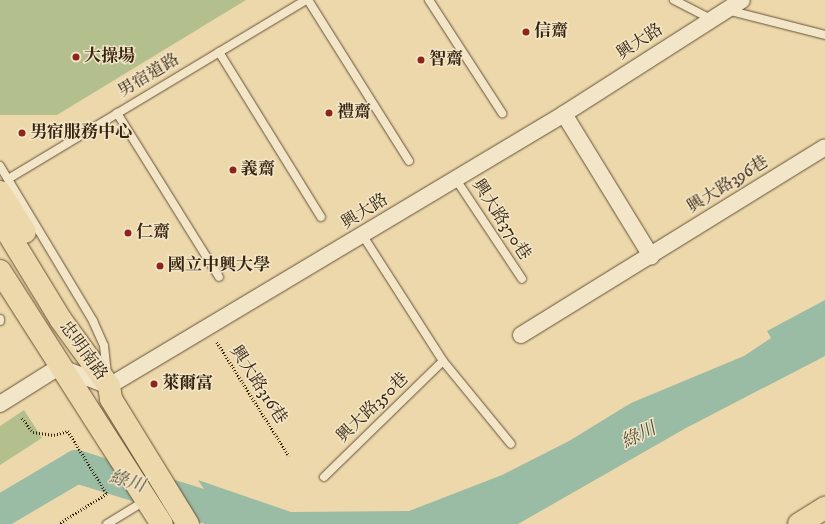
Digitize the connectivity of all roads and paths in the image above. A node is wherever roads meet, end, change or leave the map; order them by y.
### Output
1 (307, 0) edge
2 (429, 0) edge
3 (674, 0) edge
4 (742, 0) edge
5 (726, 10) junction
6 (711, 19) junction
7 (825, 36) edge
8 (219, 52) junction
9 (117, 113) junction
10 (502, 113) dead end
11 (564, 114) junction
12 (825, 147) edge
13 (409, 160) dead end
14 (0, 166) edge
15 (455, 178) junction
16 (4, 185) edge
17 (321, 217) dead end
18 (0, 220) edge
19 (363, 236) junction
20 (651, 256) junction
21 (0, 271) edge
22 (219, 278) dead end
23 (522, 279) dead end
24 (0, 291) edge
25 (207, 327) junction
26 (521, 335) dead end
27 (443, 361) junction
28 (59, 367) junction
29 (110, 393) junction
30 (0, 404) edge
31 (22, 418) dead end
32 (511, 444) dead end
33 (290, 456) dead end
34 (324, 477) dead end
35 (152, 495) junction
36 (825, 508) edge
37 (59, 524) edge
38 (107, 524) edge
39 (162, 524) edge
40 (188, 524) edge
41 (799, 524) edge

1 - 8 lane, 男宿道路
1 - 13 lane
2 - 10 lane
3 - 6 lane
4 - 5 street, 興大路
5 - 6 street, 興大路
5 - 7 lane
6 - 11 street, 興大路
8 - 9 lane, 男宿道路
8 - 17 lane
9 - 16 lane, 男宿道路
9 - 22 lane
11 - 15 street, 興大路
11 - 20 street
12 - 20 street, 興大路396巷
14 - 16 lane
15 - 19 street, 興大路
15 - 23 lane, 興大路370巷
16 - 29 main road
18 - 29 main road, 忠明南路
19 - 25 street, 興大路
19 - 27 lane
20 - 26 street, 興大路396巷
21 - 28 main road, 忠明南路
24 - 28 main road
25 - 29 street, 興大路
25 - 33 path, 興大路316巷
27 - 32 lane
27 - 34 lane, 興大路350巷
28 - 29 street
28 - 30 street
28 - 35 main road, 忠明南路
29 - 35 main road, 忠明南路
31 - 37 path
35 - 38 lane
35 - 39 main road, 忠明南路
35 - 40 main road, 忠明南路
36 - 41 main road

